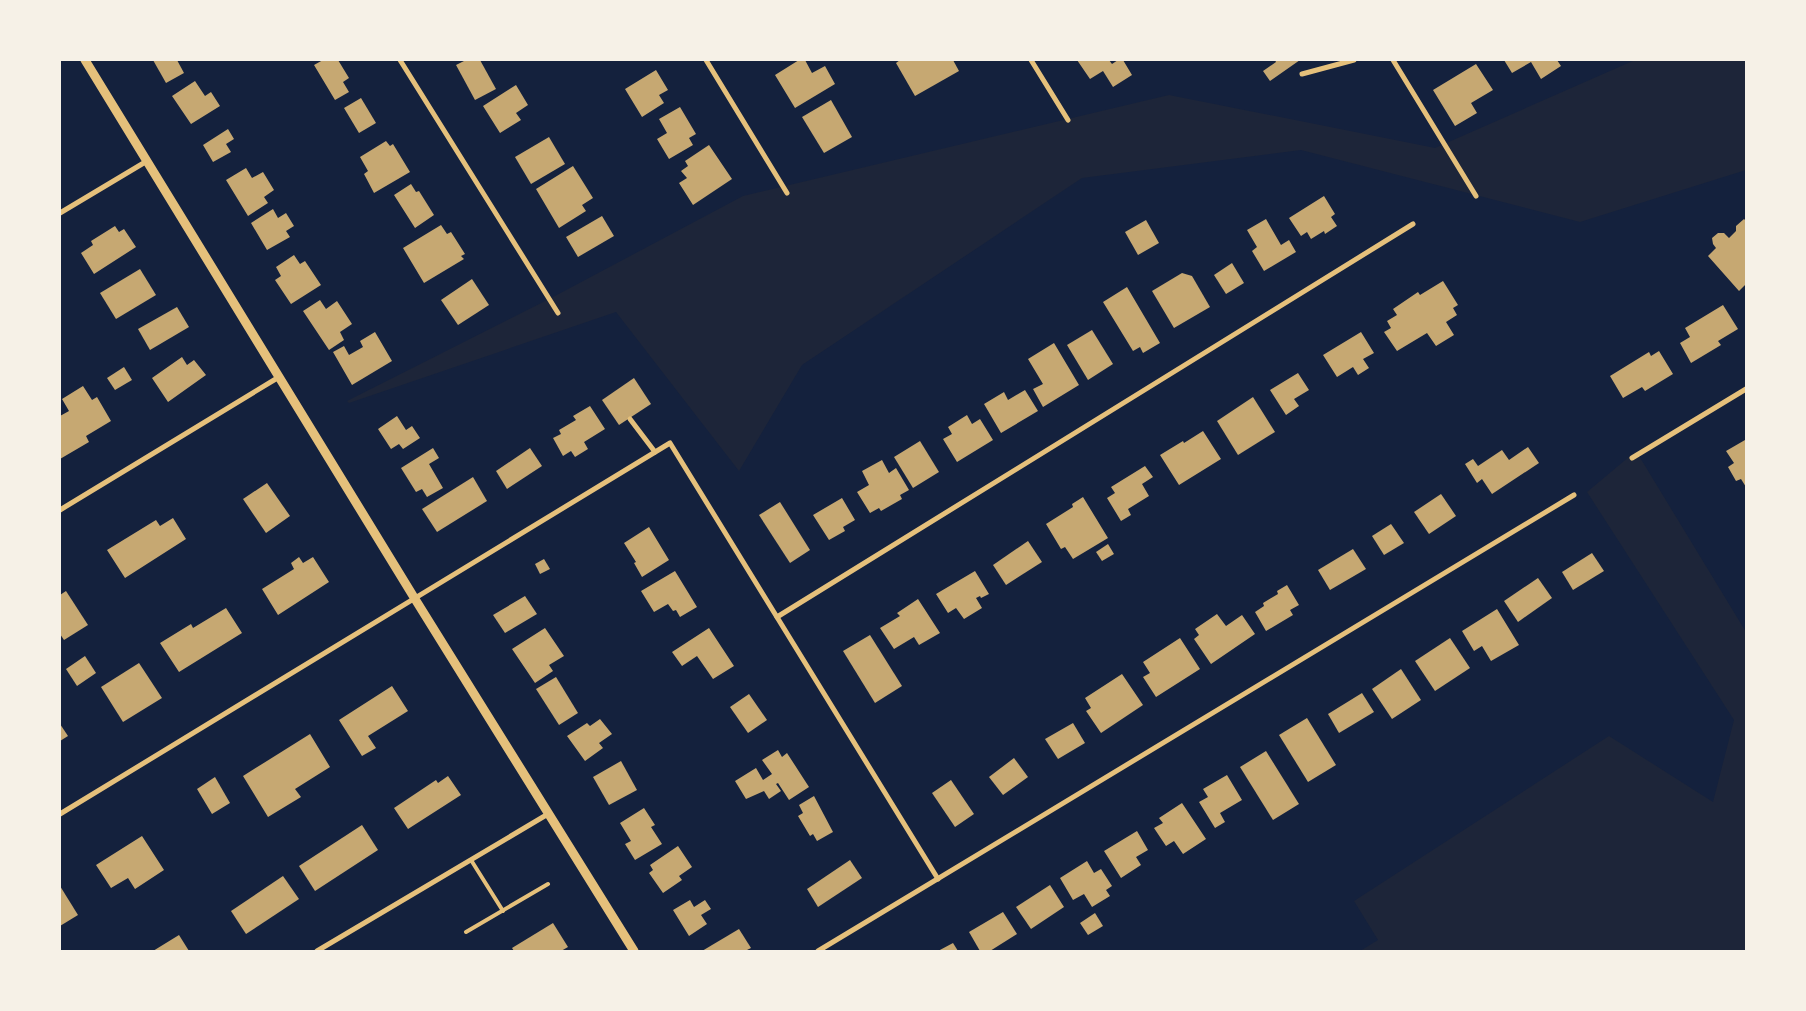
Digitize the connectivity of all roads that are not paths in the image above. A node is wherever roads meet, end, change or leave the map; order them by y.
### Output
1 (85, 60) edge
2 (400, 60) edge
3 (706, 60) edge
4 (1030, 60) edge
5 (1354, 60) edge
6 (1393, 60) edge
7 (1302, 74) dead end
8 (1068, 120) dead end
9 (148, 161) junction
10 (787, 193) dead end
11 (1476, 196) dead end
12 (60, 213) edge
13 (1413, 224) dead end
14 (558, 313) dead end
15 (279, 377) junction
16 (1746, 389) edge
17 (630, 419) dead end
18 (655, 452) junction
19 (1632, 458) dead end
20 (1574, 495) dead end
21 (60, 510) edge
22 (415, 599) junction
23 (777, 617) junction
24 (60, 814) edge
25 (548, 814) junction
26 (471, 860) junction
27 (938, 879) junction
28 (548, 884) dead end
29 (503, 911) junction
30 (466, 932) dead end
31 (317, 951) edge
32 (634, 951) edge
33 (818, 951) edge

1 - 9 street
2 - 14 street
3 - 10 street
4 - 8 street
5 - 7 street
6 - 11 street
9 - 12 street
9 - 15 street
13 - 23 street
15 - 21 street
15 - 22 street
16 - 19 street
17 - 18 street
18 - 22 street
18 - 23 street
20 - 27 street
22 - 24 street
22 - 25 street
23 - 27 street
25 - 26 street
25 - 32 street
26 - 29 lane
26 - 31 street
27 - 33 street
28 - 29 lane
29 - 30 lane

